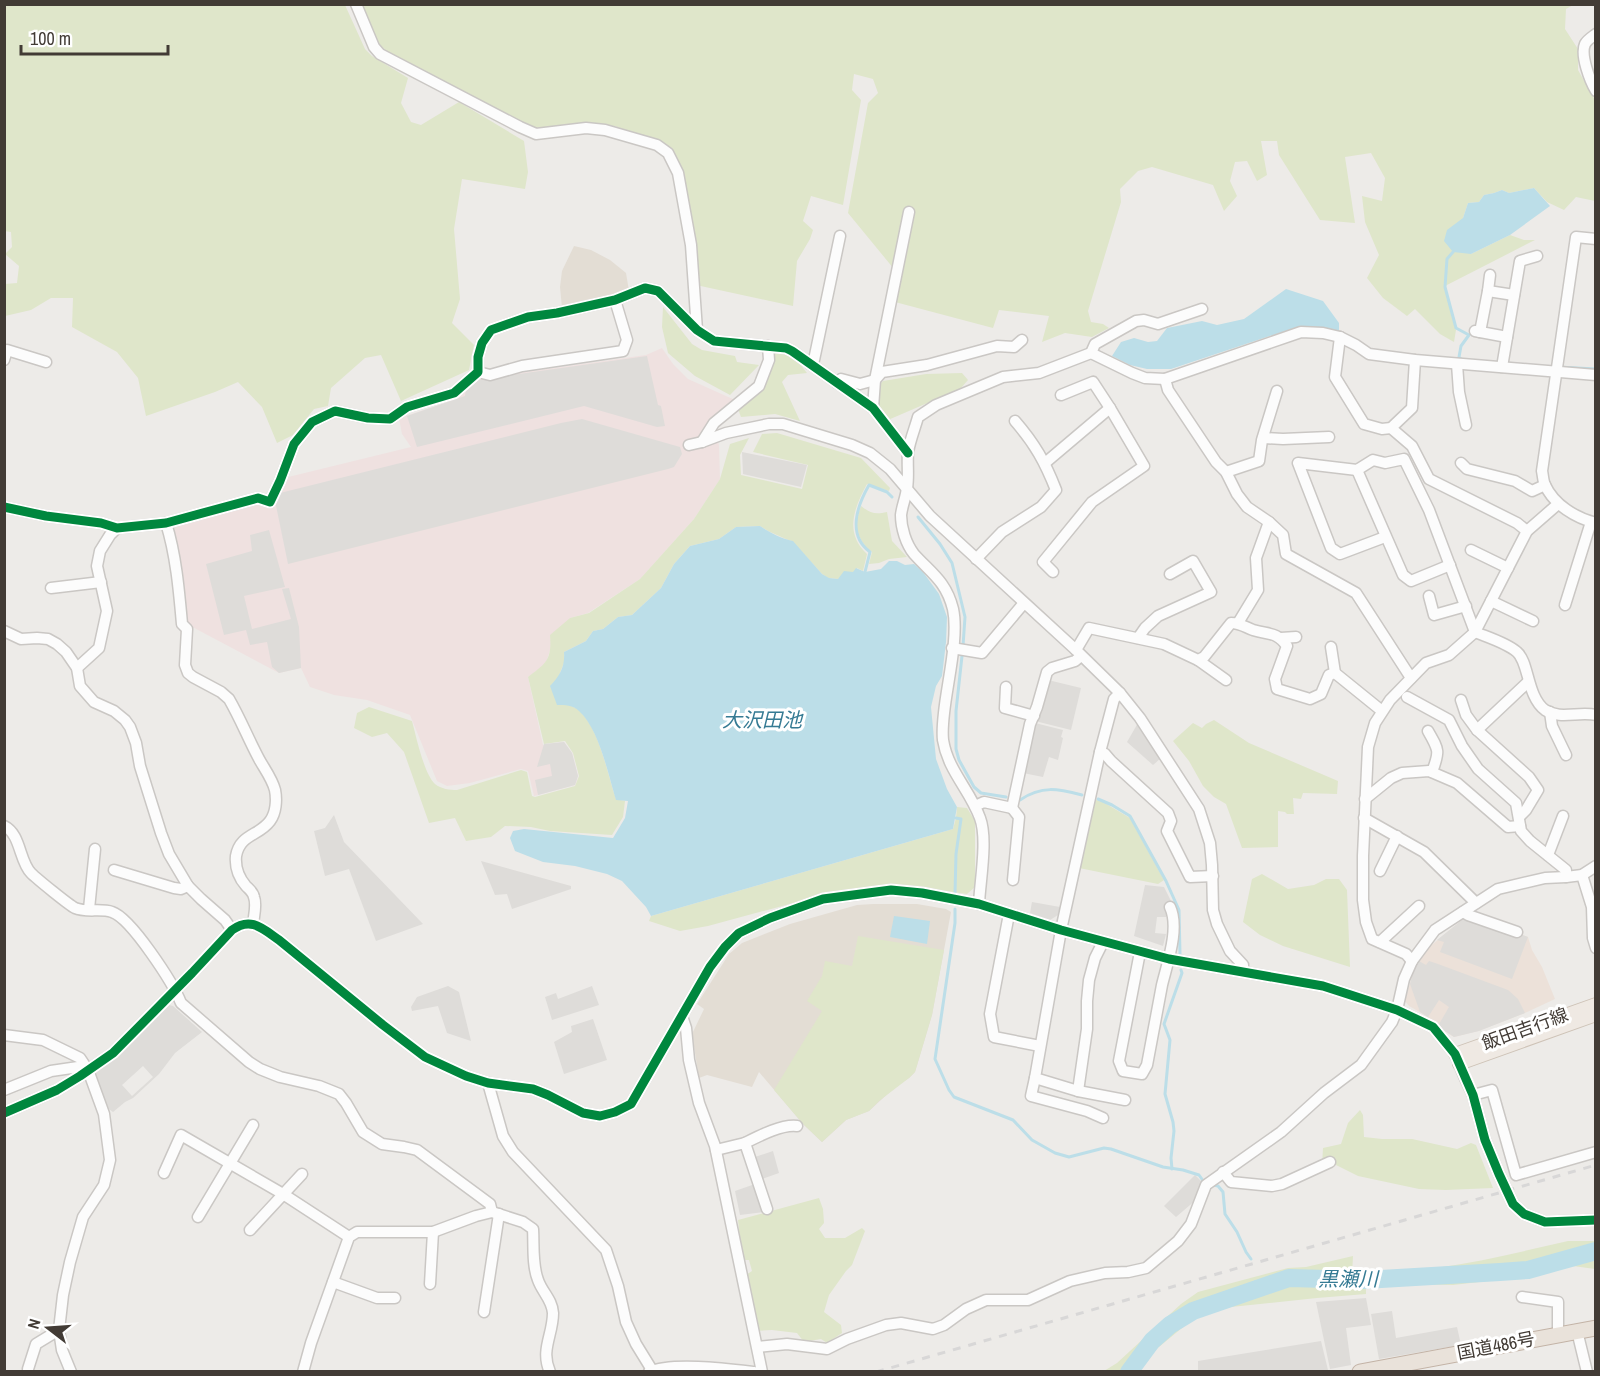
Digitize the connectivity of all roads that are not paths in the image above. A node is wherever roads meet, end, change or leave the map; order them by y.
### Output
1 (356, 4) edge
2 (1596, 34) edge
3 (1596, 92) edge
4 (909, 212) dead end
5 (840, 236) dead end
6 (1596, 239) edge
7 (1537, 256) dead end
8 (1490, 275) dead end
9 (1488, 291) junction
10 (1514, 295) junction
11 (615, 300) junction
12 (1202, 309) dead end
13 (697, 330) junction
14 (1340, 337) junction
15 (1507, 337) junction
16 (1023, 340) dead end
17 (768, 346) junction
18 (1091, 353) junction
19 (4, 360) edge
20 (1415, 360) junction
21 (46, 362) dead end
22 (810, 364) junction
23 (1457, 364) junction
24 (1503, 364) junction
25 (1558, 368) junction
26 (478, 372) junction
27 (1596, 375) edge
28 (1165, 379) junction
29 (875, 380) junction
30 (837, 383) junction
31 (1277, 391) dead end
32 (1061, 395) dead end
33 (873, 408) junction
34 (1110, 408) junction
35 (1015, 421) dead end
36 (1466, 425) dead end
37 (1391, 428) junction
38 (1329, 436) dead end
39 (1263, 438) junction
40 (702, 442) junction
41 (689, 445) dead end
42 (908, 453) junction
43 (1045, 463) junction
44 (1461, 463) dead end
45 (1357, 470) junction
46 (1226, 472) junction
47 (1545, 485) junction
48 (907, 488) junction
49 (1558, 504) junction
50 (4, 507) edge
51 (1269, 522) junction
52 (1593, 522) edge
53 (166, 523) junction
54 (117, 528) junction
55 (1527, 531) junction
56 (1385, 537) junction
57 (1471, 550) dead end
58 (976, 559) junction
59 (1450, 565) junction
60 (1508, 568) junction
61 (1053, 572) dead end
62 (1170, 574) dead end
63 (101, 582) junction
64 (51, 588) dead end
65 (1429, 596) dead end
66 (1491, 602) junction
67 (1024, 603) junction
68 (1565, 605) dead end
69 (1466, 606) junction
70 (1483, 617) junction
71 (1470, 618) junction
72 (1533, 621) dead end
73 (1238, 623) junction
74 (4, 631) edge
75 (1475, 632) junction
76 (1296, 637) dead end
77 (1138, 638) junction
78 (1281, 638) junction
79 (1331, 647) dead end
80 (952, 648) junction
81 (1078, 653) junction
82 (1198, 660) junction
83 (77, 668) junction
84 (1335, 673) junction
85 (1412, 678) junction
86 (1226, 680) dead end
87 (1528, 682) junction
88 (1006, 687) dead end
89 (1120, 693) junction
90 (1407, 697) dead end
91 (1461, 700) dead end
92 (1382, 711) junction
93 (1550, 712) junction
94 (1596, 715) edge
95 (1034, 716) junction
96 (1477, 730) junction
97 (1428, 731) dead end
98 (1100, 752) junction
99 (1566, 755) dead end
100 (1432, 772) junction
101 (1365, 799) junction
102 (975, 806) junction
103 (1012, 808) junction
104 (1563, 816) dead end
105 (1364, 818) junction
106 (1520, 821) junction
107 (4, 826) edge
108 (1397, 836) junction
109 (95, 849) dead end
110 (1548, 855) junction
111 (1596, 866) edge
112 (114, 870) dead end
113 (1380, 871) dead end
114 (1582, 875) junction
115 (1213, 876) junction
116 (1566, 877) junction
117 (1013, 880) dead end
118 (188, 886) junction
119 (1476, 903) junction
120 (979, 904) junction
121 (1419, 906) dead end
122 (1170, 907) dead end
123 (89, 909) junction
124 (1463, 912) junction
125 (1009, 914) junction
126 (253, 924) junction
127 (232, 930) junction
128 (1061, 930) junction
129 (1517, 932) dead end
130 (1103, 942) junction
131 (1380, 942) junction
132 (1596, 948) edge
133 (1140, 952) junction
134 (1169, 959) junction
135 (1412, 961) junction
136 (1243, 971) junction
137 (176, 989) junction
138 (1596, 1004) edge
139 (1397, 1010) junction
140 (1596, 1015) edge
141 (682, 1016) junction
142 (4, 1035) edge
143 (1040, 1046) junction
144 (1457, 1059) junction
145 (87, 1068) junction
146 (1035, 1078) junction
147 (488, 1083) junction
148 (4, 1090) edge
149 (1078, 1090) junction
150 (1473, 1095) junction
151 (1125, 1100) dead end
152 (4, 1113) edge
153 (1103, 1118) dead end
154 (253, 1125) dead end
155 (797, 1126) dead end
156 (745, 1143) junction
157 (716, 1150) junction
158 (1596, 1152) edge
159 (231, 1162) junction
160 (1330, 1162) dead end
161 (1223, 1172) junction
162 (164, 1173) dead end
163 (302, 1174) dead end
164 (283, 1194) junction
165 (767, 1209) dead end
166 (495, 1213) junction
167 (198, 1217) dead end
168 (1596, 1220) edge
169 (250, 1230) dead end
170 (433, 1232) junction
171 (349, 1237) junction
172 (333, 1282) junction
173 (430, 1284) dead end
174 (1522, 1297) dead end
175 (395, 1298) dead end
176 (484, 1312) dead end
177 (1596, 1328) edge
178 (59, 1330) junction
179 (1577, 1331) junction
180 (1558, 1334) junction
181 (758, 1347) junction
182 (28, 1369) dead end
183 (669, 1369) edge
184 (71, 1371) edge
185 (303, 1371) edge
186 (550, 1371) edge
187 (650, 1371) edge
188 (754, 1371) edge
189 (762, 1371) edge
190 (1360, 1371) edge
191 (1587, 1371) edge

1 - 13 street
2 - 3 street
4 - 29 street
5 - 22 street
6 - 25 street
7 - 10 street
8 - 9 street
9 - 10 street
9 - 15 street
10 - 15 street
11 - 13 street
11 - 26 street
11 - 26 street
12 - 18 street
13 - 17 street
14 - 20 street
14 - 28 street
14 - 37 street
15 - 24 street
16 - 29 street
17 - 22 street
17 - 40 street
18 - 28 street
18 - 42 street
19 - 21 street
20 - 23 street
20 - 37 street
22 - 30 street
23 - 24 street
23 - 36 street
24 - 25 street
25 - 27 street
25 - 47 street
26 - 53 street
28 - 46 street
29 - 30 street
29 - 33 street
30 - 33 street
31 - 39 street
32 - 34 street
33 - 42 street
34 - 43 street
34 - 61 street
35 - 43 street
37 - 55 street
38 - 39 street
39 - 46 street
40 - 41 street
40 - 48 street
42 - 48 street
43 - 58 street
44 - 47 street
45 - 56 street
45 - 56 street
45 - 59 street
46 - 51 street
47 - 49 street
48 - 58 street
48 - 80 street
49 - 52 street
49 - 55 street
50 - 54 street
51 - 73 street
51 - 85 street
52 - 68 street
53 - 54 street
53 - 126 street
54 - 63 street
55 - 60 street
56 - 59 street
57 - 60 street
58 - 67 street
59 - 69 street
60 - 66 street
62 - 77 street
63 - 64 street
63 - 83 street
65 - 69 street
66 - 70 street
66 - 72 street
67 - 80 street
67 - 81 street
69 - 71 street
70 - 71 street
70 - 75 street
71 - 75 street
73 - 78 street
73 - 82 street
74 - 83 street
75 - 85 street
75 - 87 street
76 - 78 street
77 - 81 street
77 - 82 street
78 - 84 street
79 - 84 street
80 - 102 street
81 - 89 street
81 - 95 street
82 - 86 street
83 - 118 street
84 - 92 street
85 - 92 street
87 - 93 street
87 - 96 street
88 - 95 street
89 - 98 street
89 - 115 street
90 - 106 street
91 - 96 street
92 - 101 street
93 - 94 street
93 - 99 street
95 - 103 street
96 - 106 street
97 - 100 street
98 - 115 street
98 - 128 street
100 - 101 street
100 - 106 street
101 - 105 street
102 - 103 street
102 - 120 street
103 - 117 street
104 - 110 street
105 - 108 street
105 - 131 street
106 - 110 street
107 - 123 street
108 - 113 street
108 - 119 street
109 - 123 street
110 - 116 street
111 - 114 street
112 - 118 street
114 - 116 street
114 - 132 street
115 - 136 street
116 - 119 street
118 - 127 street
119 - 124 street
120 - 125 street
120 - 141 street
121 - 131 street
122 - 134 street
123 - 137 street
124 - 129 street
124 - 135 street
125 - 128 street
125 - 143 street
126 - 127 street
126 - 147 street
127 - 137 street
128 - 130 street
128 - 143 street
130 - 133 street
130 - 149 street
131 - 135 street
133 - 134 street
133 - 134 street
134 - 136 street
135 - 139 street
136 - 139 street
137 - 145 street
137 - 166 street
138 - 144 main road, 飯田吉行線
139 - 144 street
139 - 161 street
140 - 144 main road, 飯田吉行線
141 - 147 street
141 - 157 street
142 - 145 street
143 - 146 street
144 - 150 street
145 - 148 street
145 - 152 street
145 - 178 street
146 - 149 street
146 - 153 street
147 - 187 street
149 - 151 street
150 - 158 street
150 - 168 street, bridge
154 - 159 street
155 - 156 street
156 - 157 street
156 - 165 street
157 - 181 street
159 - 162 street
159 - 164 street
159 - 167 street
160 - 161 street
161 - 181 street
163 - 164 street
164 - 169 street
164 - 171 street
166 - 170 street
166 - 176 street
166 - 186 street
170 - 171 street
170 - 173 street
171 - 172 street
172 - 175 street
172 - 185 street
174 - 180 street
177 - 179 highway, 国道486号
178 - 182 street
178 - 184 street
179 - 180 highway, 国道486号
179 - 191 street
180 - 190 highway, 国道486号
181 - 189 street
183 - 187 street
183 - 188 street

